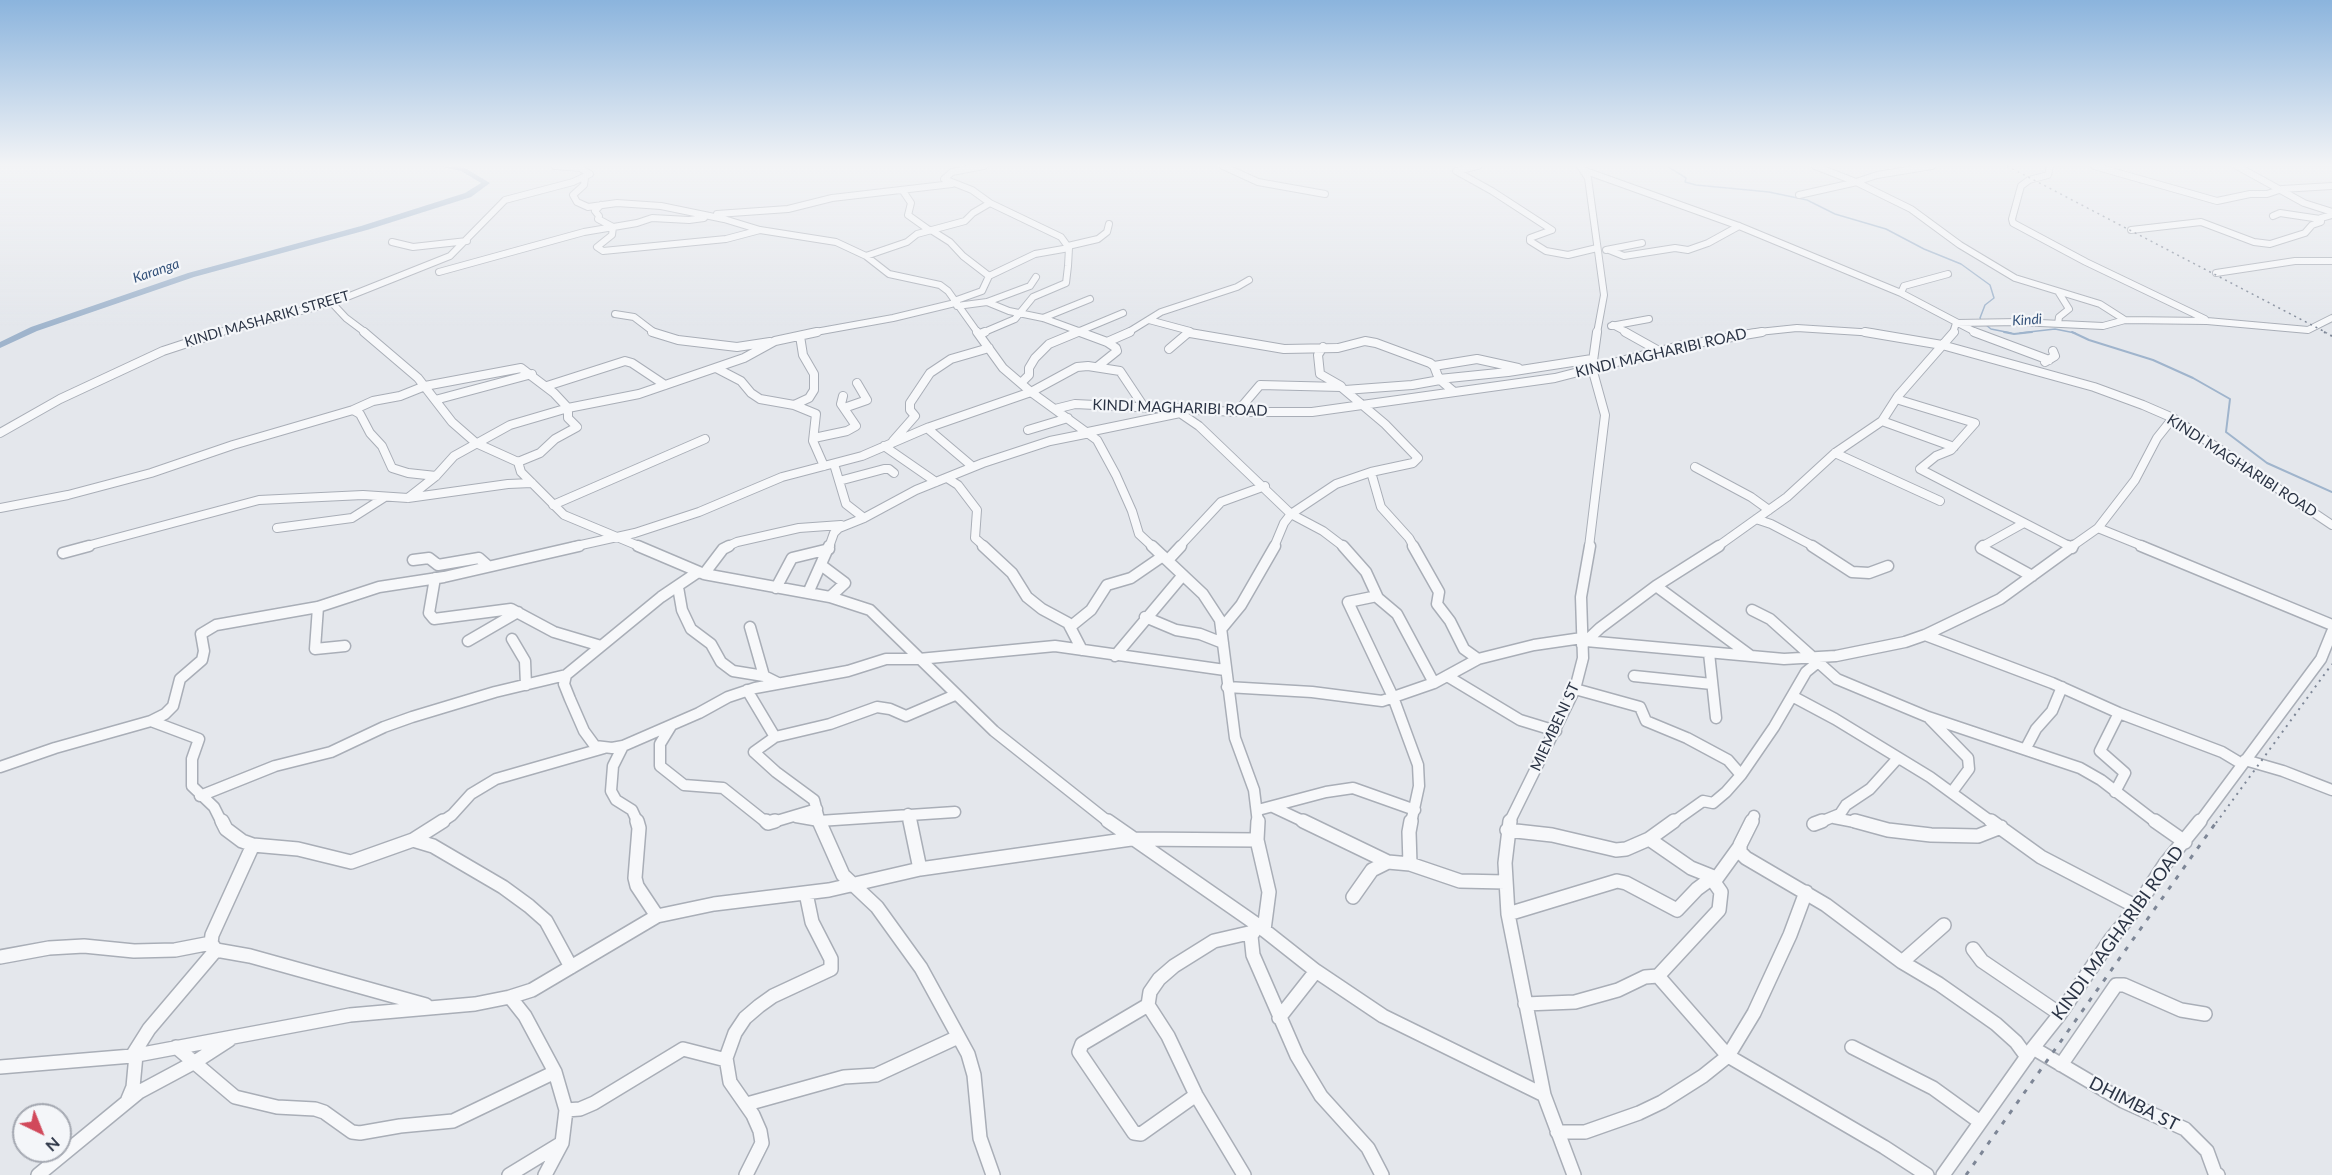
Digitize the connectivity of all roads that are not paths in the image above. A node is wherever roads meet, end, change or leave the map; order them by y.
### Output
1 (486, 221) edge
2 (601, 221) edge
3 (641, 221) edge
4 (727, 221) edge
5 (914, 221) edge
6 (965, 221) edge
7 (1029, 221) edge
8 (1538, 221) edge
9 (1595, 221) edge
10 (1725, 221) edge
11 (1928, 221) edge
12 (2012, 221) edge
13 (2320, 221) edge
14 (1109, 224) dead end
15 (1739, 226) junction
16 (613, 227) junction
17 (760, 230) junction
18 (930, 230) junction
19 (2131, 230) dead end
20 (566, 237) junction
21 (467, 241) junction
22 (392, 242) dead end
23 (1642, 243) dead end
24 (1068, 247) junction
25 (557, 248) dead end
26 (1598, 249) junction
27 (1609, 250) junction
28 (866, 256) junction
29 (2332, 261) edge
30 (439, 266) junction
31 (2216, 273) dead end
32 (1948, 274) dead end
33 (989, 276) junction
34 (1036, 277) dead end
35 (1249, 280) dead end
36 (440, 282) dead end
37 (2059, 292) junction
38 (1901, 293) junction
39 (1090, 299) dead end
40 (987, 302) junction
41 (332, 303) junction
42 (955, 303) junction
43 (1123, 313) dead end
44 (615, 314) dead end
45 (1021, 314) junction
46 (1043, 318) junction
47 (2332, 318) edge
48 (1649, 319) dead end
49 (1149, 320) junction
50 (2125, 320) junction
51 (2209, 321) junction
52 (1956, 322) junction
53 (2058, 324) junction
54 (1613, 325) junction
55 (1600, 327) junction
56 (1079, 333) junction
57 (1190, 333) junction
58 (980, 334) junction
59 (800, 336) junction
60 (775, 341) junction
61 (1107, 342) junction
62 (1942, 345) junction
63 (1323, 347) junction
64 (989, 348) junction
65 (1169, 349) dead end
66 (1659, 351) junction
67 (2053, 351) dead end
68 (2049, 360) junction
69 (1592, 364) junction
70 (1434, 366) junction
71 (1097, 367) junction
72 (716, 368) junction
73 (1523, 370) junction
74 (2039, 371) junction
75 (532, 374) junction
76 (1440, 380) junction
77 (1022, 382) junction
78 (857, 383) dead end
79 (425, 386) junction
80 (548, 386) junction
81 (665, 386) junction
82 (1344, 389) junction
83 (1454, 391) junction
84 (1031, 392) junction
85 (843, 396) dead end
86 (1896, 399) junction
87 (435, 400) junction
88 (794, 405) junction
89 (1362, 406) junction
90 (1144, 407) junction
91 (567, 408) junction
92 (844, 408) junction
93 (1055, 409) junction
94 (353, 410) junction
95 (1179, 410) junction
96 (1237, 412) junction
97 (1068, 418) junction
98 (2173, 418) junction
99 (1882, 421) junction
100 (927, 428) junction
101 (1028, 430) dead end
102 (1089, 432) junction
103 (0, 433) edge
104 (814, 438) junction
105 (705, 440) dead end
106 (476, 443) junction
107 (888, 444) junction
108 (1954, 447) junction
109 (1835, 453) junction
110 (518, 462) junction
111 (829, 465) junction
112 (973, 467) junction
113 (1695, 467) dead end
114 (1371, 472) junction
115 (894, 473) dead end
116 (436, 476) junction
117 (947, 478) junction
118 (839, 481) junction
119 (936, 482) junction
120 (532, 483) junction
121 (1264, 486) junction
122 (385, 497) junction
123 (408, 498) junction
124 (1940, 501) dead end
125 (553, 506) junction
126 (0, 508) edge
127 (1769, 510) junction
128 (1291, 514) junction
129 (864, 518) junction
130 (1756, 519) junction
131 (2024, 523) junction
132 (844, 525) junction
133 (2332, 525) edge
134 (277, 528) dead end
135 (2098, 528) junction
136 (616, 537) junction
137 (2072, 548) junction
138 (829, 549) junction
139 (63, 553) dead end
140 (1166, 558) junction
141 (413, 560) dead end
142 (821, 565) junction
143 (1888, 566) dead end
144 (432, 573) junction
145 (701, 573) junction
146 (1183, 575) junction
147 (2032, 576) junction
148 (1656, 586) junction
149 (678, 587) junction
150 (776, 588) junction
151 (808, 593) junction
152 (1377, 596) junction
153 (830, 597) junction
154 (318, 607) junction
155 (1752, 610) dead end
156 (518, 612) junction
157 (1145, 617) junction
158 (2332, 625) edge
159 (750, 627) dead end
160 (1070, 627) junction
161 (1222, 628) junction
162 (2332, 632) edge
163 (1925, 635) junction
164 (512, 639) dead end
165 (468, 641) dead end
166 (1584, 641) junction
167 (1223, 643) junction
168 (345, 646) dead end
169 (602, 646) junction
170 (906, 647) junction
171 (1082, 650) junction
172 (1709, 653) junction
173 (1115, 656) junction
174 (1753, 657) junction
175 (886, 659) junction
176 (919, 659) junction
177 (1478, 659) junction
178 (1815, 660) junction
179 (1225, 670) junction
180 (566, 675) junction
181 (761, 676) junction
182 (1447, 676) junction
183 (1634, 676) dead end
184 (778, 683) junction
185 (1434, 683) junction
186 (1712, 684) junction
187 (526, 685) junction
188 (1227, 687) junction
189 (2062, 687) junction
190 (751, 689) junction
191 (1575, 689) junction
192 (955, 695) junction
193 (1792, 696) junction
194 (1393, 697) junction
195 (2118, 713) junction
196 (1928, 717) junction
197 (1716, 718) dead end
198 (151, 721) junction
199 (672, 724) junction
200 (1556, 731) junction
201 (775, 737) junction
202 (623, 746) junction
203 (604, 748) junction
204 (2026, 748) junction
205 (1898, 758) junction
206 (2244, 762) junction
207 (0, 767) edge
208 (1741, 775) junction
209 (2332, 790) edge
210 (1952, 792) junction
211 (2115, 792) junction
212 (200, 796) junction
213 (1273, 807) junction
214 (817, 809) junction
215 (1258, 810) junction
216 (1415, 810) junction
217 (955, 812) dead end
218 (908, 814) junction
219 (1754, 816) dead end
220 (794, 817) junction
221 (1834, 818) junction
222 (819, 821) junction
223 (1814, 824) dead end
224 (2001, 827) junction
225 (1507, 830) junction
226 (1131, 838) junction
227 (1649, 839) junction
228 (413, 840) junction
229 (1257, 840) junction
230 (2185, 842) junction
231 (253, 845) junction
232 (1740, 846) junction
233 (1388, 862) junction
234 (1410, 864) junction
235 (920, 869) junction
236 (1714, 878) junction
237 (1505, 882) junction
238 (852, 885) junction
239 (1806, 892) junction
240 (806, 894) junction
241 (1353, 897) dead end
242 (2137, 907) junction
243 (1508, 914) junction
244 (657, 916) junction
245 (1944, 925) dead end
246 (1258, 930) junction
247 (213, 947) junction
248 (1972, 949) dead end
249 (0, 957) edge
250 (1902, 962) junction
251 (571, 967) junction
252 (1316, 972) junction
253 (1658, 976) junction
254 (510, 997) junction
255 (1525, 1004) junction
256 (1148, 1005) junction
257 (432, 1007) junction
258 (2060, 1014) junction
259 (2205, 1014) dead end
260 (1279, 1018) junction
261 (233, 1037) junction
262 (958, 1037) junction
263 (176, 1047) junction
264 (1852, 1047) dead end
265 (2030, 1053) junction
266 (134, 1056) junction
267 (1728, 1056) junction
268 (726, 1060) junction
269 (195, 1062) junction
270 (2061, 1065) junction
271 (0, 1067) edge
272 (555, 1072) junction
273 (1196, 1095) junction
274 (1544, 1095) junction
275 (128, 1101) junction
276 (747, 1104) junction
277 (566, 1110) junction
278 (1980, 1122) junction
279 (1557, 1132) junction
280 (562, 1143) junction
281 (2216, 1174) edge
282 (38, 1175) edge
283 (509, 1175) edge
284 (545, 1175) edge
285 (746, 1175) edge
286 (993, 1175) edge
287 (1244, 1175) edge
288 (1382, 1175) edge
289 (1574, 1175) edge
290 (1927, 1175) edge
291 (1943, 1175) edge

1 - 21 street, KINDI MASHARIKI STREET
2 - 16 street
3 - 16 street
4 - 17 street
5 - 18 street
6 - 18 street
7 - 24 street
8 - 26 street
9 - 26 street, MIEMBENI ST
10 - 15 street
11 - 37 street
12 - 51 street
13 - 19 street
14 - 24 street
15 - 27 street
15 - 38 street
16 - 17 street
16 - 20 street
17 - 28 street
18 - 28 street
18 - 33 street
20 - 25 street
20 - 30 street
21 - 22 street
21 - 30 street, KINDI MASHARIKI STREET
23 - 27 street
24 - 33 street
24 - 45 street
26 - 27 street
26 - 55 street, MIEMBENI ST
28 - 42 street
29 - 31 street
30 - 36 street
30 - 41 street, KINDI MASHARIKI STREET
32 - 38 street
33 - 42 street
34 - 40 street
35 - 49 street
37 - 50 street
37 - 53 street
38 - 52 street
39 - 46 street
40 - 42 street
40 - 45 street
41 - 79 street
41 - 103 street, KINDI MASHARIKI STREET
42 - 58 street
42 - 59 street
43 - 56 street
44 - 60 street
45 - 46 street
45 - 58 street
46 - 56 street
47 - 51 street
48 - 54 street
49 - 57 street
49 - 61 street
50 - 51 street
50 - 53 street
52 - 53 street
52 - 62 street
52 - 68 street
54 - 55 street
54 - 66 street
55 - 69 street, MIEMBENI ST
56 - 61 street
56 - 77 street
57 - 63 street
57 - 65 street
58 - 64 street
59 - 60 street
59 - 88 street
60 - 72 street
61 - 71 street
62 - 66 street, KINDI MAGHARIBI ROAD
62 - 74 street, KINDI MAGHARIBI ROAD
62 - 86 street
63 - 70 street
63 - 82 street
64 - 77 street
64 - 107 street
66 - 69 street, KINDI MAGHARIBI ROAD
67 - 68 street
68 - 74 street
69 - 73 street
69 - 83 street, KINDI MAGHARIBI ROAD
69 - 166 street, MIEMBENI ST
70 - 73 street
70 - 76 street
71 - 84 street
71 - 90 street
72 - 81 street
72 - 88 street
73 - 76 street
74 - 98 street, KINDI MAGHARIBI ROAD
75 - 79 street
75 - 80 street
75 - 87 street
76 - 82 street
76 - 83 street
77 - 84 street
78 - 92 street
79 - 87 street
79 - 94 street
80 - 81 street
80 - 91 street
81 - 91 street
82 - 89 street
82 - 96 street
83 - 89 street, KINDI MAGHARIBI ROAD
84 - 93 street
84 - 100 street
85 - 92 street
86 - 99 street
86 - 108 street
87 - 106 street
88 - 104 street
89 - 96 street, KINDI MAGHARIBI ROAD
89 - 114 street
90 - 93 street, KINDI MAGHARIBI ROAD
90 - 95 street, KINDI MAGHARIBI ROAD
91 - 106 street
91 - 110 street
92 - 104 street
93 - 97 street
94 - 116 street
94 - 126 street
95 - 96 street, KINDI MAGHARIBI ROAD
95 - 102 street
95 - 121 street
97 - 101 street
97 - 102 street
98 - 133 street, KINDI MAGHARIBI ROAD
98 - 135 street
99 - 108 street
99 - 109 street
100 - 107 street
100 - 112 street
102 - 112 street
102 - 140 street
104 - 111 street
105 - 125 street
106 - 110 street
106 - 116 street
107 - 111 street
107 - 119 street
108 - 131 street
109 - 124 street
109 - 127 street
110 - 120 street
111 - 118 street
111 - 136 street
112 - 117 street
113 - 127 street
114 - 128 street
114 - 177 street
115 - 118 street
116 - 123 street
117 - 119 street
117 - 160 street
118 - 129 street
119 - 129 street
120 - 123 street
120 - 125 street
121 - 128 street
121 - 140 street
122 - 123 street
122 - 134 street
122 - 139 street
125 - 136 street
127 - 130 street
128 - 152 street
128 - 161 street
129 - 132 street
130 - 143 street
130 - 148 street
131 - 137 street
131 - 147 street
132 - 138 street
132 - 145 street
135 - 137 street
135 - 158 street
136 - 144 street
136 - 145 street
137 - 147 street
138 - 142 street
138 - 150 street
140 - 146 street
140 - 160 street
141 - 144 street
142 - 151 street
142 - 153 street
144 - 154 street
144 - 156 street
145 - 149 street
145 - 150 street
146 - 157 street
146 - 161 street
147 - 163 street
148 - 166 street
148 - 174 street
149 - 169 street
149 - 181 street
150 - 151 street
151 - 153 street
152 - 185 street
152 - 194 street
153 - 170 street
154 - 168 street
154 - 198 street
155 - 178 street
156 - 165 street
156 - 169 street
157 - 167 street
157 - 173 street
159 - 181 street
160 - 171 street
161 - 167 street
162 - 206 street, KINDI MAGHARIBI ROAD
163 - 178 street
163 - 189 street
164 - 187 street
166 - 172 street
166 - 177 street
166 - 191 street, MIEMBENI ST
167 - 179 street
169 - 180 street
170 - 175 street
170 - 176 street
171 - 173 street
171 - 176 street
172 - 174 street
172 - 186 street
173 - 179 street
174 - 178 street
175 - 176 street
175 - 184 street
176 - 192 street
177 - 182 street
178 - 193 street
178 - 196 street
179 - 188 street
180 - 187 street
180 - 203 street
181 - 184 street
181 - 190 street
182 - 185 street
182 - 200 street
183 - 186 street
184 - 190 street
185 - 194 street
186 - 197 street
187 - 212 street
188 - 194 street
188 - 215 street
189 - 195 street
189 - 204 street
190 - 199 street
190 - 201 street
191 - 200 street, MIEMBENI ST
191 - 208 street
192 - 201 street
192 - 226 street
193 - 205 street
193 - 208 street
194 - 216 street
195 - 206 street
195 - 211 street
196 - 204 street
196 - 210 street
198 - 207 street
198 - 212 street
199 - 202 street
199 - 220 street
200 - 225 street, MIEMBENI ST
201 - 214 street
202 - 203 street
202 - 244 street
203 - 228 street
204 - 211 street
205 - 210 street
205 - 221 street
206 - 209 street
206 - 230 street, KINDI MAGHARIBI ROAD
208 - 227 street
210 - 224 street
211 - 230 street
212 - 231 street
213 - 215 street
213 - 216 street
213 - 233 street
214 - 220 street
214 - 222 street
215 - 229 street
216 - 234 street
217 - 218 street
218 - 222 street
218 - 235 street
219 - 232 street
220 - 222 street
221 - 223 street
221 - 224 street
222 - 238 street
224 - 242 street
225 - 227 street
225 - 237 street, MIEMBENI ST
226 - 229 street
226 - 235 street
226 - 246 street
227 - 236 street
228 - 231 street
228 - 251 street
229 - 246 street
230 - 242 street, KINDI MAGHARIBI ROAD
231 - 247 street
232 - 236 street
232 - 239 street, DHIMBA ST
233 - 234 street
233 - 241 street
234 - 237 street
235 - 238 street
236 - 243 street
236 - 253 street
237 - 243 street, MIEMBENI ST
238 - 240 street
238 - 262 street
239 - 250 street, DHIMBA ST
239 - 267 street
240 - 244 street
240 - 268 street
242 - 258 street, KINDI MAGHARIBI ROAD
243 - 255 street, MIEMBENI ST
244 - 251 street
245 - 250 street
246 - 252 street
246 - 256 street
246 - 260 street
247 - 249 street
247 - 257 street
247 - 266 street
248 - 258 street
250 - 265 street, DHIMBA ST
251 - 254 street
252 - 260 street
252 - 274 street
253 - 255 street
253 - 267 street
254 - 257 street
254 - 272 street
255 - 274 street, MIEMBENI ST
256 - 273 street
256 - 273 street
257 - 261 street
258 - 265 street, KINDI MAGHARIBI ROAD
259 - 270 street
260 - 288 street
261 - 263 street
261 - 269 street
262 - 276 street
262 - 286 street
263 - 266 street
263 - 269 street
264 - 278 street
265 - 270 street, DHIMBA ST
265 - 278 street, KINDI MAGHARIBI ROAD
266 - 271 street
266 - 275 street
267 - 279 street
267 - 290 street
268 - 276 street
268 - 277 street
269 - 272 street
269 - 275 street
270 - 281 street, DHIMBA ST
272 - 277 street
273 - 287 street
274 - 279 street, MIEMBENI ST
275 - 282 street
276 - 285 street
277 - 280 street
278 - 291 street, KINDI MAGHARIBI ROAD
279 - 289 street, MIEMBENI ST
280 - 283 street
280 - 284 street

